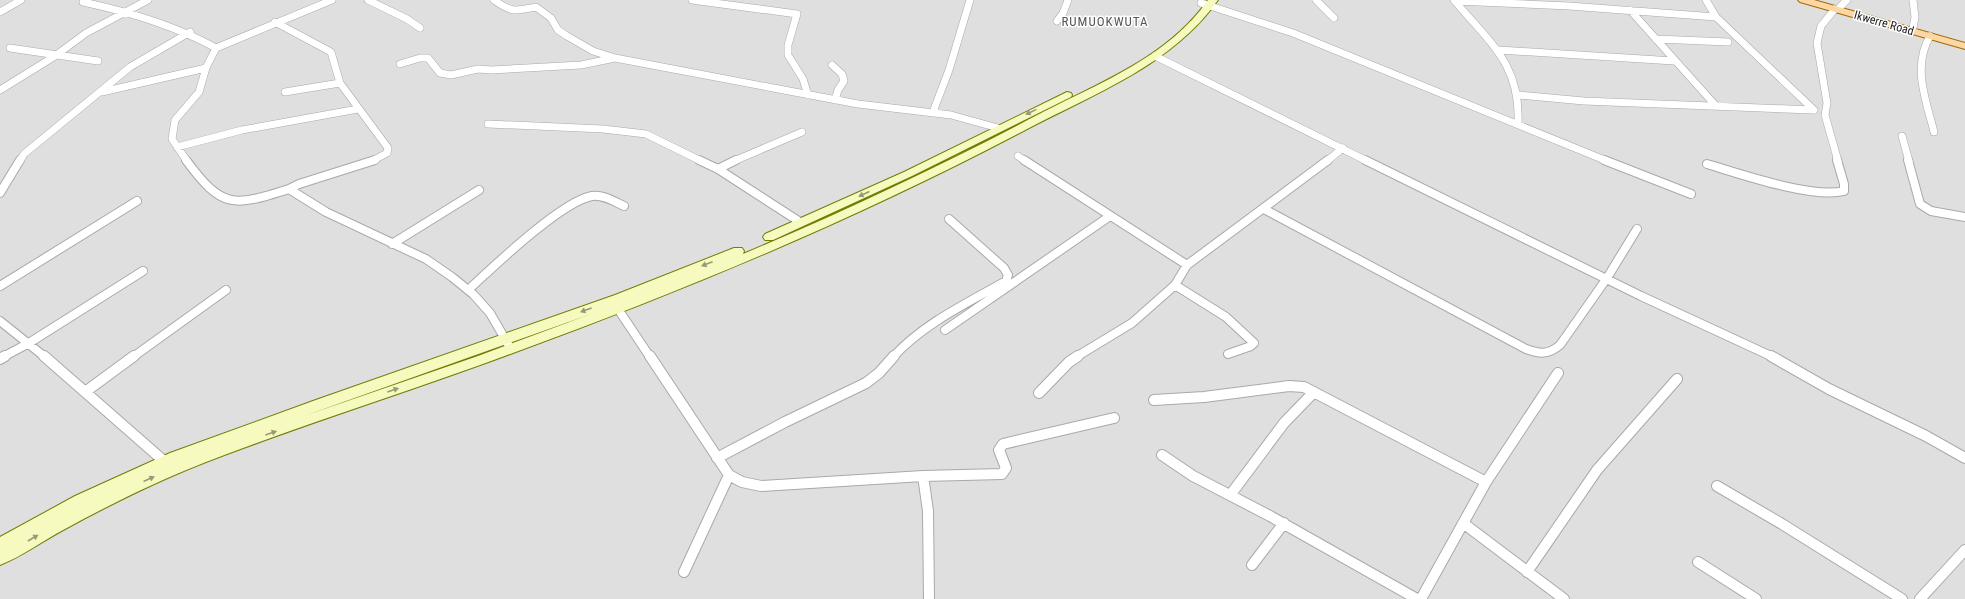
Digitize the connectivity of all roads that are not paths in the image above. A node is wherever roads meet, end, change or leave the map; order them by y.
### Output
1 (21, 0) edge
2 (148, 0) edge
3 (332, 0) edge
4 (368, 0) edge
5 (494, 0) edge
6 (692, 0) edge
7 (970, 0) edge
8 (1068, 0) edge
9 (1316, 0) edge
10 (1558, 0) edge
11 (1706, 0) edge
12 (1803, 0) edge
13 (1815, 0) edge
14 (1913, 0) edge
15 (1454, 1) edge
16 (83, 2) dead end
17 (1206, 2) edge
18 (1840, 5) edge
19 (1563, 6) junction
20 (1630, 10) junction
21 (128, 11) junction
22 (0, 12) edge
23 (1716, 17) junction
24 (1334, 18) dead end
25 (1057, 21) dead end
26 (275, 22) junction
27 (420, 28) dead end
28 (1913, 28) junction
29 (190, 32) junction
30 (1930, 36) junction
31 (1656, 40) junction
32 (1728, 42) dead end
33 (1965, 42) edge
34 (1965, 46) edge
35 (10, 48) dead end
36 (216, 48) junction
37 (1498, 50) junction
38 (55, 56) junction
39 (1155, 56) junction
40 (615, 58) junction
41 (98, 61) dead end
42 (1674, 61) junction
43 (400, 64) dead end
44 (832, 65) dead end
45 (206, 68) junction
46 (340, 83) junction
47 (0, 90) edge
48 (285, 92) dead end
49 (99, 93) junction
50 (808, 95) junction
51 (1519, 95) junction
52 (835, 100) junction
53 (1716, 106) junction
54 (358, 109) junction
55 (1813, 110) junction
56 (933, 112) junction
57 (1825, 115) junction
58 (488, 124) dead end
59 (1518, 124) junction
60 (998, 128) junction
61 (802, 132) dead end
62 (1934, 132) dead end
63 (1902, 136) dead end
64 (177, 147) junction
65 (1343, 148) junction
66 (1018, 156) dead end
67 (1707, 164) dead end
68 (718, 169) junction
69 (289, 189) junction
70 (480, 190) dead end
71 (1, 191) edge
72 (1691, 194) dead end
73 (137, 201) dead end
74 (624, 206) dead end
75 (1264, 209) junction
76 (1110, 216) junction
77 (1965, 217) edge
78 (949, 219) dead end
79 (800, 222) junction
80 (1637, 229) dead end
81 (392, 244) junction
82 (1187, 265) junction
83 (143, 271) dead end
84 (1607, 278) junction
85 (1175, 285) junction
86 (0, 286) edge
87 (226, 290) dead end
88 (468, 290) junction
89 (618, 309) junction
90 (0, 321) edge
91 (945, 330) dead end
92 (29, 343) junction
93 (508, 344) junction
94 (1228, 354) dead end
95 (0, 359) edge
96 (1558, 372) dead end
97 (1677, 380) dead end
98 (85, 392) junction
99 (1314, 392) junction
100 (1039, 394) dead end
101 (1154, 400) dead end
102 (1114, 418) dead end
103 (1162, 454) dead end
104 (717, 458) junction
105 (1965, 458) edge
106 (165, 462) junction
107 (729, 475) junction
108 (923, 476) junction
109 (1486, 482) junction
110 (1717, 486) dead end
111 (1231, 494) junction
112 (1284, 523) junction
113 (1463, 523) junction
114 (0, 544) edge
115 (1965, 550) edge
116 (0, 558) edge
117 (1698, 562) dead end
118 (1252, 565) dead end
119 (684, 572) dead end
120 (1527, 572) junction
121 (929, 599) edge
122 (1417, 599) edge
123 (1421, 599) edge
124 (1564, 599) edge
125 (1756, 599) edge
126 (1902, 599) edge
127 (1920, 599) edge

1 - 22 street
2 - 21 street
3 - 26 street
4 - 27 street
5 - 40 street
6 - 50 street
7 - 56 street
8 - 25 street
9 - 24 street
10 - 19 street
11 - 23 street
12 - 18 main road, Ikwerre Road
13 - 18 main road, Ikwerre Road
14 - 28 street
15 - 19 street
15 - 37 street
16 - 21 street
17 - 39 main road
17 - 59 street
17 -> 60 main road
18 - 28 main road, Ikwerre Road
18 - 30 main road, Ikwerre Road
18 - 57 street
19 - 20 street
20 - 23 street
20 - 31 street
21 - 29 street
21 - 38 street
23 - 55 street
26 - 36 street
26 - 46 street
28 - 33 main road, Ikwerre Road
29 - 36 street
29 - 49 street
30 - 34 main road, Ikwerre Road
30 - 62 street
31 - 32 street
31 - 42 street
35 - 38 street
36 - 45 street
37 - 42 street
37 - 51 street
38 - 41 street
38 - 47 street
39 - 65 street
39 - 89 main road
40 - 43 street
40 - 50 street
42 - 53 street
44 - 52 street
45 - 49 street
45 - 64 street
46 - 48 street
46 - 54 street
49 - 71 street
50 - 52 street
51 - 53 street
51 - 59 street
52 - 56 street
53 - 55 street
54 - 64 street
54 - 69 street
55 - 57 street
56 - 60 street
57 - 67 street
58 - 68 street
59 - 72 street
60 -> 79 main road
61 - 68 street
63 - 77 street
64 - 69 street
65 - 75 street
65 - 84 street
66 - 76 street
68 - 79 street
69 - 81 street
70 - 81 street
73 - 86 street
74 - 88 street
75 - 82 street
75 - 84 street
76 - 82 street
76 - 91 street
78 - 104 street
79 -> 93 main road
80 - 84 street
81 - 88 street
82 - 85 street
83 - 92 street
84 - 105 street
85 - 94 street
85 - 100 street
87 - 98 street
88 - 93 street
89 - 93 main road
89 - 104 street
90 - 92 street
92 - 95 street
92 - 98 street
93 - 106 main road
116 -> 93 main road
96 - 109 street
97 - 120 street
98 - 106 street
99 - 101 street
99 - 109 street
99 - 111 street
102 - 108 street
103 - 111 street
104 - 107 street
106 - 114 main road
107 - 108 street
107 - 119 street
108 - 121 street
109 - 113 street
110 - 126 street
111 - 112 street
112 - 118 street
112 - 122 street
113 - 120 street
113 - 123 street
115 - 127 street
117 - 125 street
120 - 124 street

